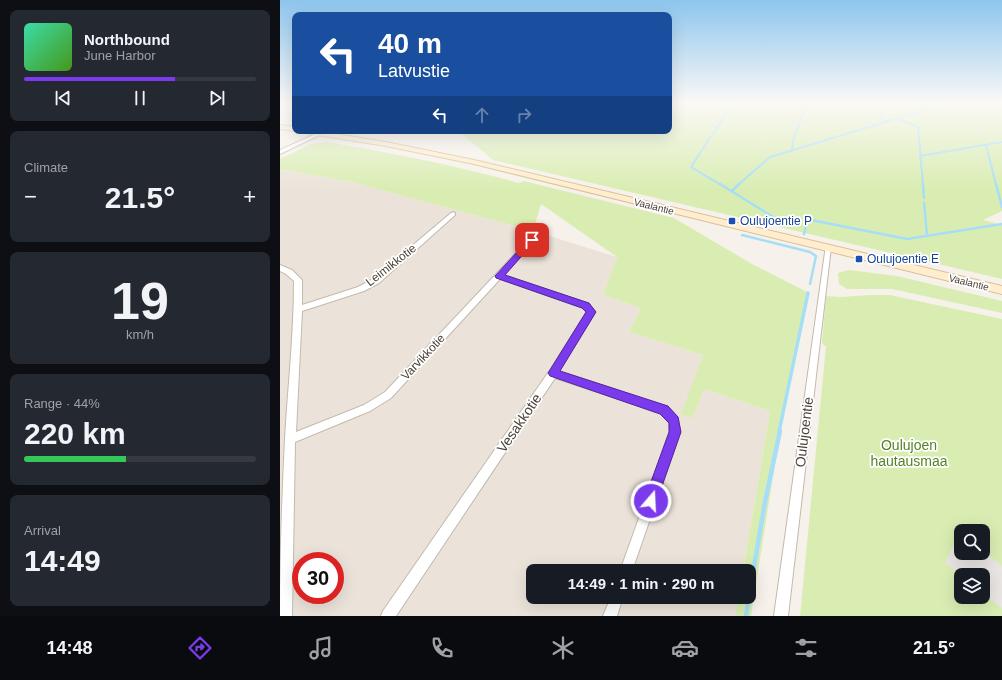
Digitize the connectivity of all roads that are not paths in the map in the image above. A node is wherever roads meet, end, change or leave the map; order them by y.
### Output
1 (320, 134) edge
2 (334, 134) edge
3 (280, 152) edge
4 (453, 214) dead end
5 (532, 240) dead end
6 (828, 247) junction
7 (280, 268) edge
8 (499, 276) junction
9 (1002, 290) edge
10 (298, 309) junction
11 (554, 373) junction
12 (290, 439) junction
13 (628, 564) edge
14 (614, 604) edge
15 (285, 616) edge
16 (388, 616) edge
17 (610, 616) edge
18 (781, 616) edge

1 - 3 street
2 - 6 street, Vaalantie
4 - 10 street, Leimikkotie
5 - 8 street, Varvikkotie
6 - 9 street, Vaalantie
6 - 18 street, Oulujoentie
7 - 10 street
8 - 11 street, Vesakkotie
8 - 12 street, Varvikkotie
10 - 12 street
11 - 13 street
11 - 16 street, Vesakkotie
12 - 15 street
14 - 17 street

